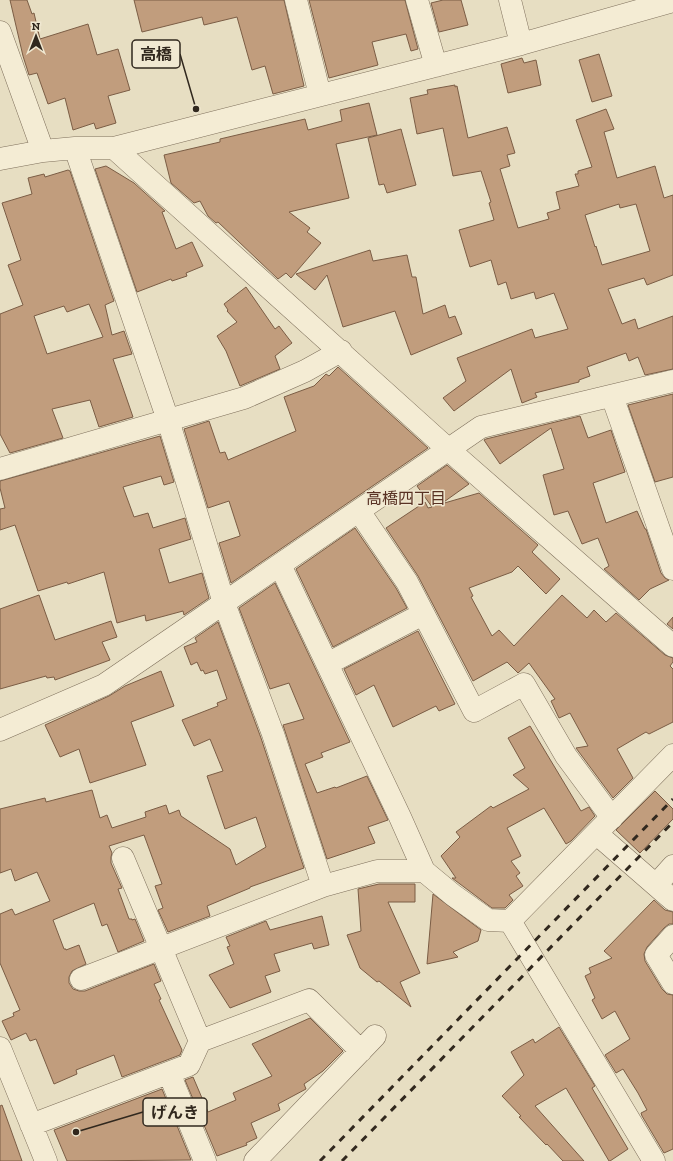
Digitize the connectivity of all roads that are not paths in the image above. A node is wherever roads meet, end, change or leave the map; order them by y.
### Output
1 (296, 0) edge
2 (417, 0) edge
3 (510, 0) edge
4 (673, 1) edge
5 (0, 32) edge
6 (521, 44) junction
7 (436, 66) junction
8 (320, 95) junction
9 (75, 148) junction
10 (114, 148) junction
11 (43, 151) junction
12 (0, 159) edge
13 (341, 351) junction
14 (673, 381) edge
15 (612, 396) junction
16 (168, 420) junction
17 (449, 450) junction
18 (0, 469) edge
19 (359, 511) junction
20 (280, 565) junction
21 (673, 569) edge
22 (224, 603) junction
23 (423, 614) junction
24 (673, 646) edge
25 (327, 664) junction
26 (0, 730) edge
27 (673, 755) edge
28 (612, 818) junction
29 (597, 834) junction
30 (123, 858) dead end
31 (673, 866) edge
32 (424, 870) junction
33 (656, 885) junction
34 (323, 886) junction
35 (673, 900) edge
36 (510, 921) junction
37 (673, 936) edge
38 (160, 947) junction
39 (81, 979) dead end
40 (673, 983) edge
41 (200, 1041) junction
42 (0, 1048) edge
43 (169, 1073) junction
44 (31, 1125) junction
45 (46, 1161) edge
46 (205, 1161) edge
47 (256, 1161) edge
48 (654, 1161) edge

1 - 8 street
2 - 7 street
3 - 6 street
4 - 6 street
5 - 11 street
6 - 7 street
7 - 8 street
8 - 10 street
9 - 10 street
9 - 11 street
9 - 16 street
10 - 13 street
11 - 12 street
13 - 16 street
13 - 17 street
14 - 15 street
15 - 17 street
15 - 21 street
16 - 18 street
16 - 22 street
17 - 19 street
17 - 24 street
19 - 20 street
19 - 23 street
20 - 22 street
20 - 25 street
22 - 26 street
22 - 34 street
23 - 25 street
23 - 28 street
25 - 32 street
27 - 28 street
28 - 29 street
29 - 33 street
29 - 36 street
30 - 38 street
31 - 33 street
32 - 34 street
32 - 36 street
33 - 35 street
34 - 38 street
36 - 48 street
37 - 40 street
38 - 39 street
38 - 41 street
41 - 43 street
41 - 47 street
42 - 44 street
43 - 44 street
43 - 46 street
44 - 45 street

